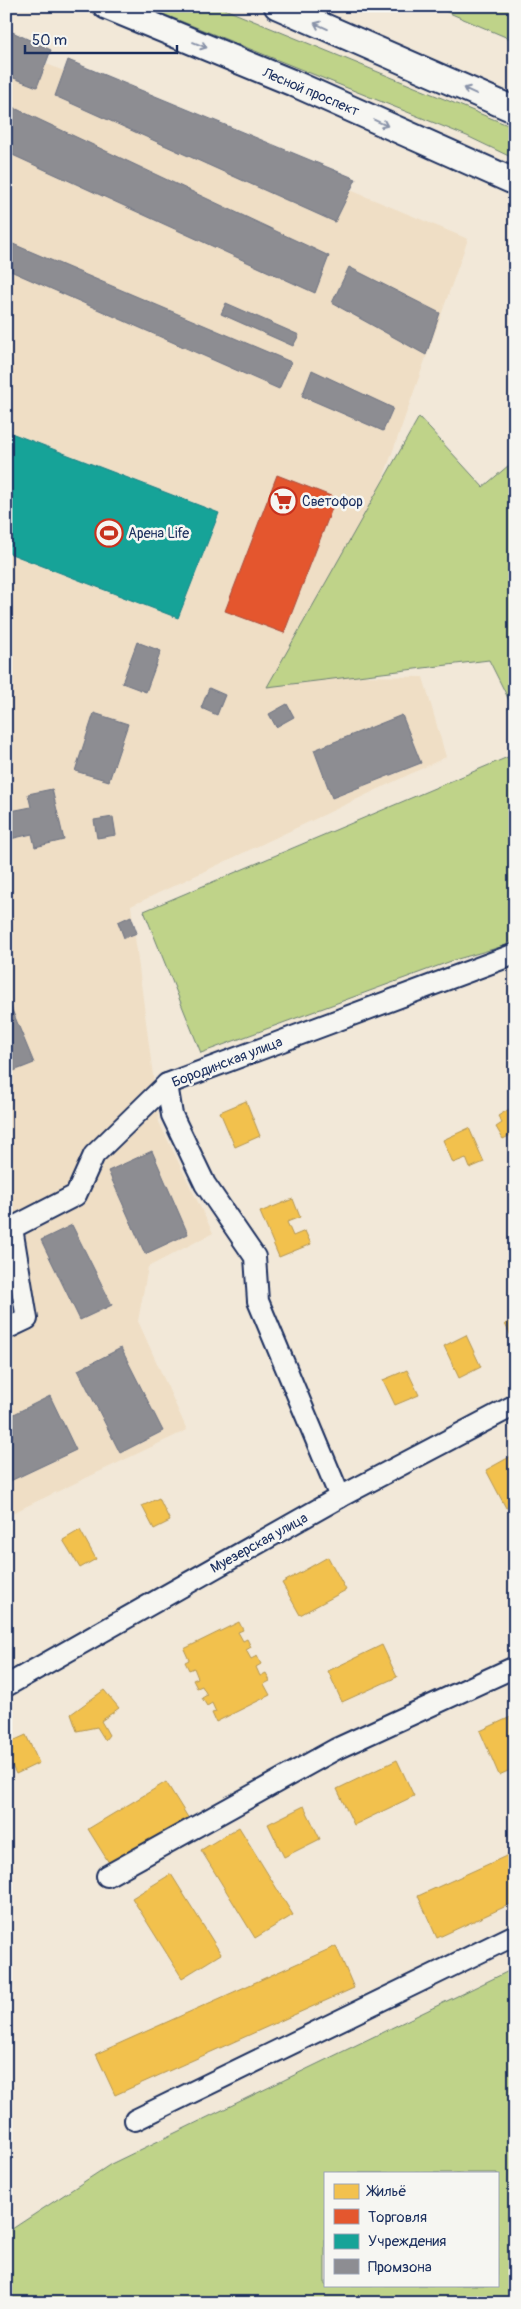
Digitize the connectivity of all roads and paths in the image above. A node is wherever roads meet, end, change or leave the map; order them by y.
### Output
1 (106, 6) edge
2 (277, 6) edge
3 (515, 110) edge
4 (515, 182) edge
5 (515, 954) edge
6 (167, 1084) junction
7 (6, 1329) edge
8 (515, 1405) edge
9 (340, 1497) junction
10 (515, 1667) edge
11 (6, 1686) edge
12 (107, 1876) dead end
13 (515, 1935) edge
14 (134, 2120) dead end

1 -> 4 main road, Лесной проспект
3 -> 2 main road
5 - 6 street, Бородинская улица
6 - 7 street, Бородинская улица
6 - 9 street
8 - 9 street, Муезерская улица
9 - 11 street, Муезерская улица
10 - 12 street
13 - 14 street

